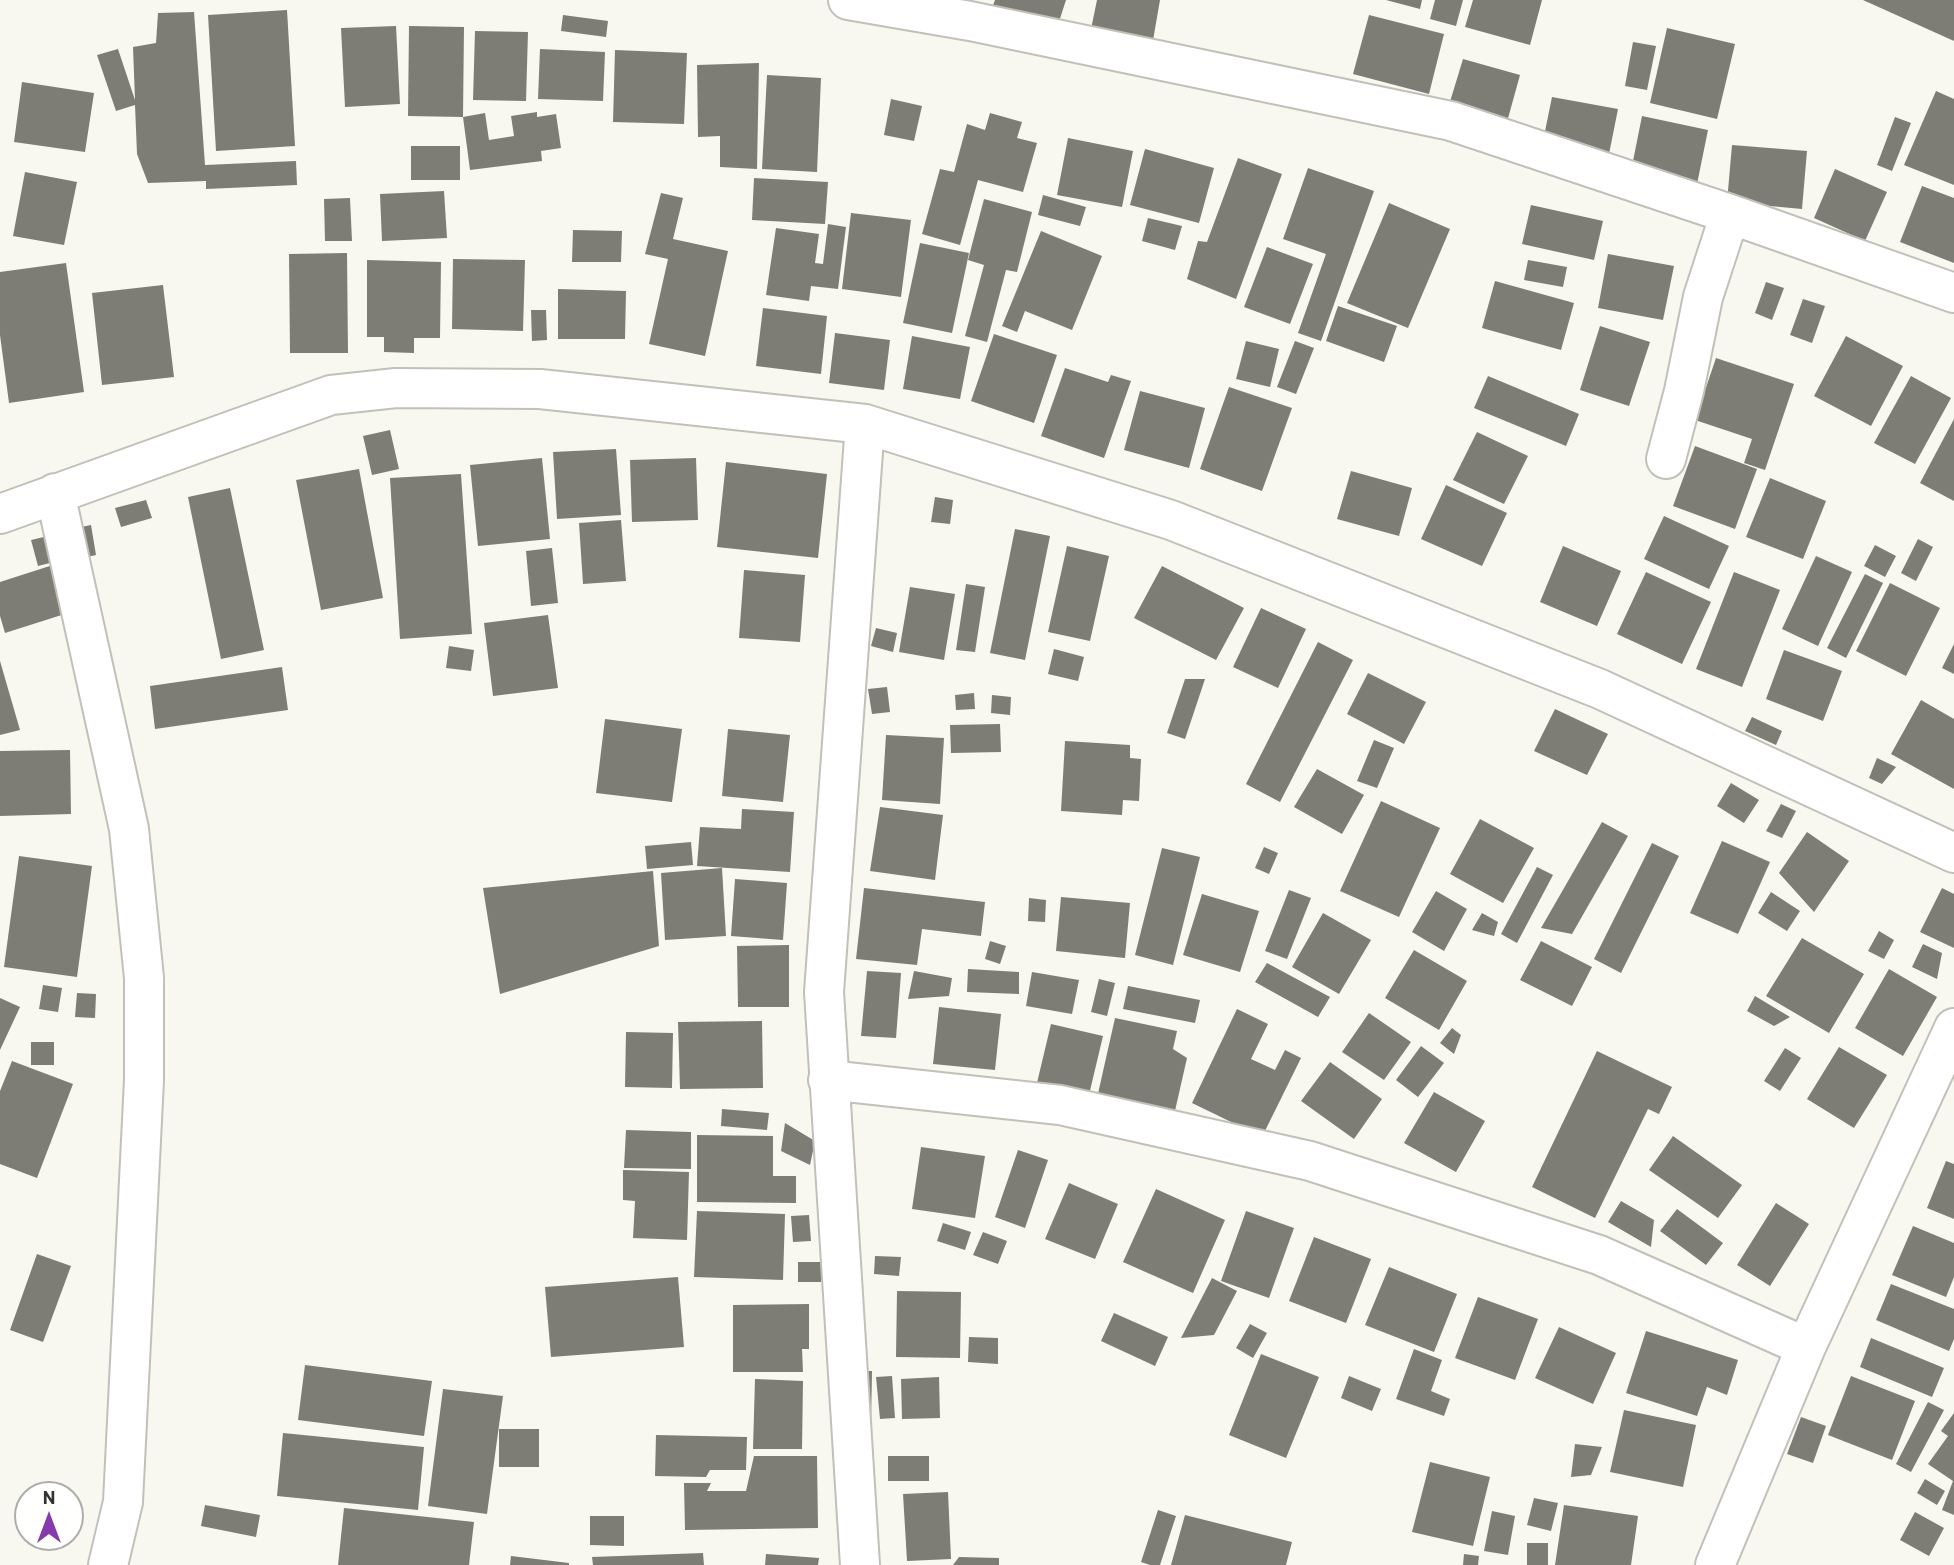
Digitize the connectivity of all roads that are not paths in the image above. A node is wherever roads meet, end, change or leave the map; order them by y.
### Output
1 (848, 0) edge
2 (972, 10) edge
3 (1730, 214) junction
4 (1954, 293) edge
5 (865, 424) junction
6 (1666, 459) dead end
7 (55, 493) junction
8 (0, 514) edge
9 (1954, 853) edge
10 (1954, 1028) edge
11 (828, 1080) junction
12 (1806, 1347) junction
13 (108, 1565) edge
14 (860, 1565) edge
15 (1715, 1565) edge

1 - 2 street
2 - 3 street
3 - 4 street
3 - 6 street
5 - 7 street
5 - 9 street
5 - 11 street
7 - 8 street
7 - 13 street
10 - 12 street
11 - 12 street
11 - 14 street
12 - 15 street

